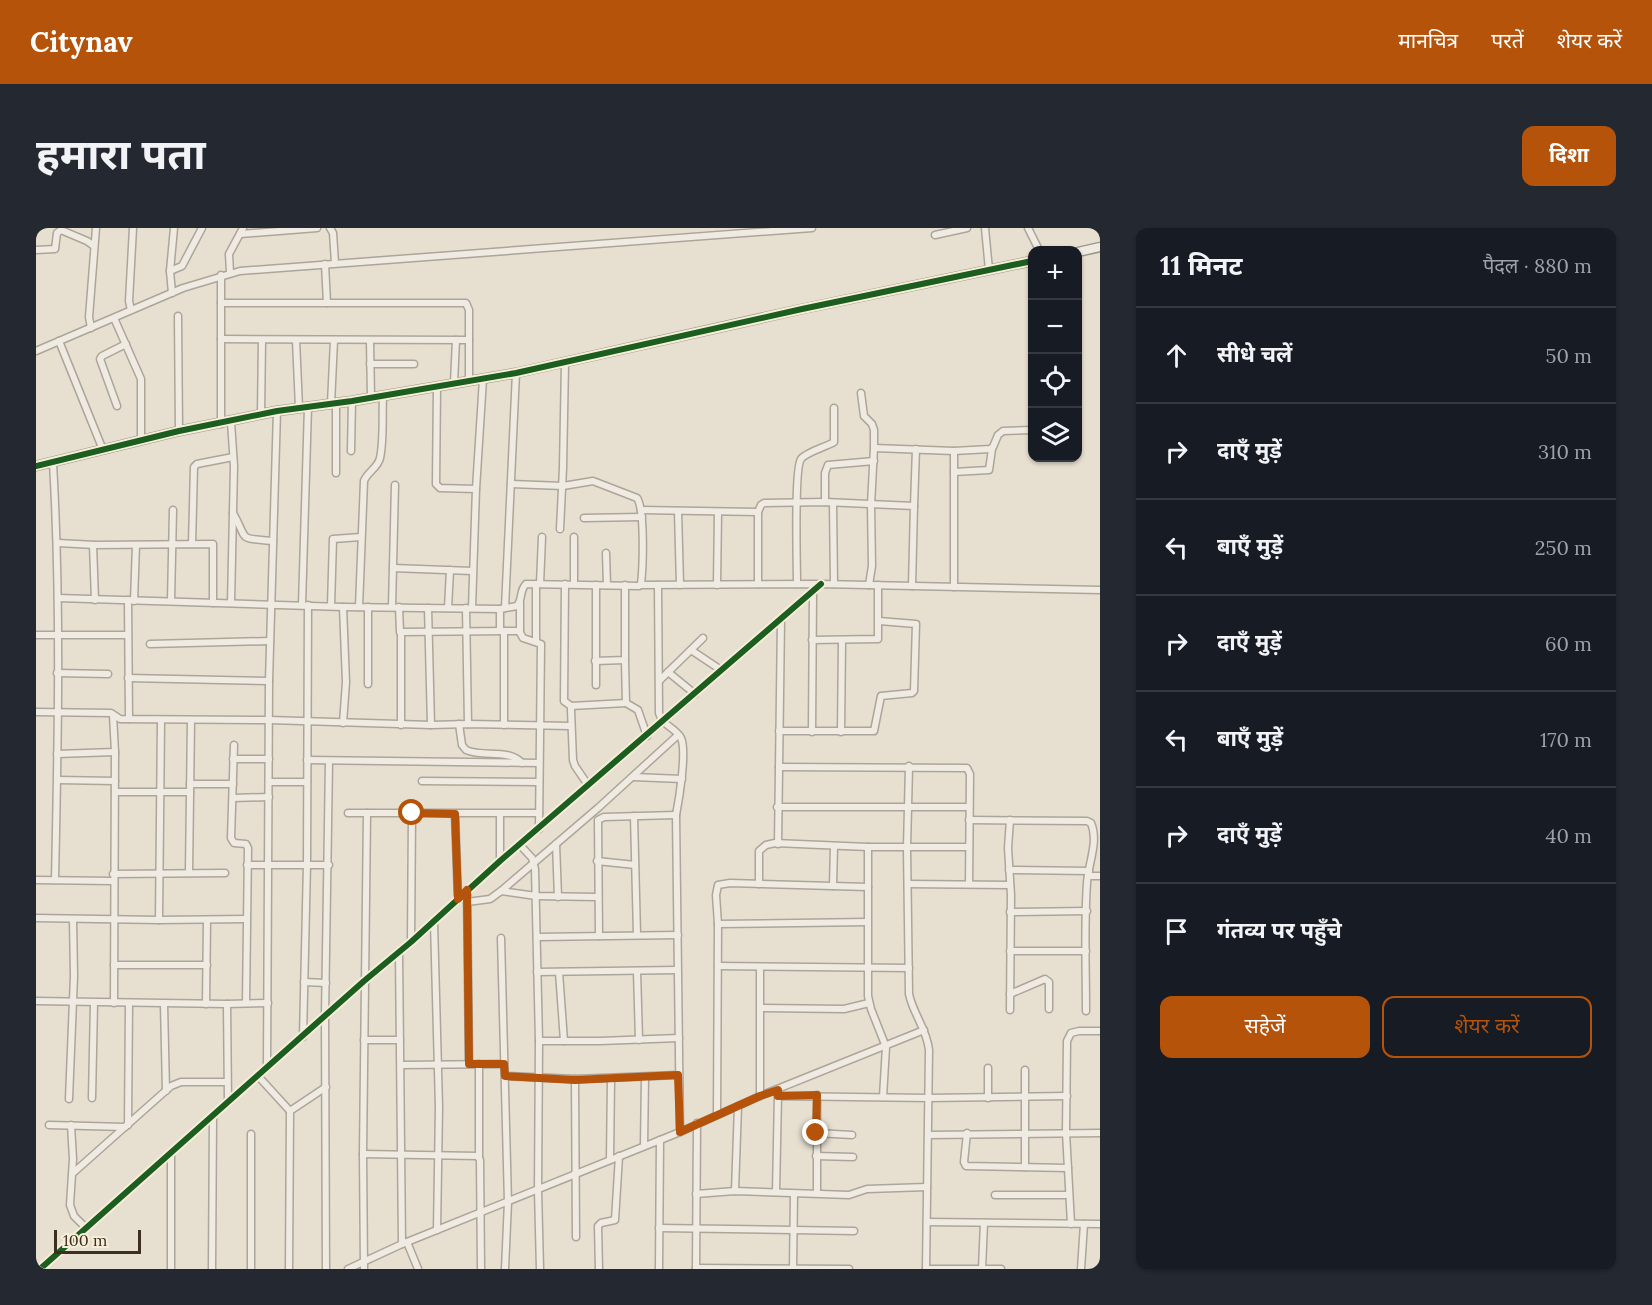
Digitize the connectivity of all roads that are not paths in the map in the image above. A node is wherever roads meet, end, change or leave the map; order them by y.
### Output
1 (96, 228) edge
2 (133, 228) edge
3 (174, 228) edge
4 (202, 228) edge
5 (317, 228) edge
6 (330, 228) edge
7 (812, 228) edge
8 (967, 228) edge
9 (985, 228) edge
10 (1028, 228) edge
11 (791, 229) edge
12 (241, 231) edge
13 (934, 235) dead end
14 (94, 246) junction
15 (1037, 246) edge
16 (1100, 247) edge
17 (36, 250) edge
18 (1082, 251) edge
19 (335, 260) junction
20 (1028, 262) edge
21 (325, 264) junction
22 (230, 270) junction
23 (989, 270) junction
24 (170, 271) junction
25 (222, 275) junction
26 (171, 288) junction
27 (221, 303) junction
28 (327, 303) junction
29 (130, 306) junction
30 (178, 316) dead end
31 (114, 318) junction
32 (90, 323) junction
33 (221, 339) junction
34 (262, 340) junction
35 (296, 340) junction
36 (334, 340) junction
37 (456, 340) junction
38 (469, 340) junction
39 (59, 341) junction
40 (370, 341) junction
41 (126, 344) junction
42 (36, 351) edge
43 (565, 363) junction
44 (370, 364) junction
45 (414, 364) dead end
46 (516, 374) junction
47 (483, 378) junction
48 (470, 380) junction
49 (454, 383) junction
50 (437, 386) junction
51 (861, 393) dead end
52 (383, 396) junction
53 (371, 398) junction
54 (352, 401) junction
55 (334, 404) junction
56 (117, 405) dead end
57 (303, 407) junction
58 (834, 408) dead end
59 (277, 411) junction
60 (261, 414) junction
61 (231, 422) junction
62 (221, 424) junction
63 (1028, 430) edge
64 (179, 431) junction
65 (141, 439) junction
66 (874, 448) junction
67 (916, 449) junction
68 (992, 449) junction
69 (103, 450) junction
70 (351, 451) dead end
71 (954, 451) junction
72 (233, 457) junction
73 (874, 461) junction
74 (53, 464) junction
75 (36, 466) edge
76 (954, 472) junction
77 (336, 473) dead end
78 (511, 484) junction
79 (395, 485) dead end
80 (562, 486) junction
81 (476, 489) junction
82 (825, 502) junction
83 (833, 503) junction
84 (797, 504) junction
85 (871, 505) junction
86 (914, 506) junction
87 (173, 510) dead end
88 (678, 511) junction
89 (233, 512) junction
90 (718, 512) junction
91 (758, 512) junction
92 (641, 513) junction
93 (584, 518) dead end
94 (560, 529) dead end
95 (361, 537) junction
96 (542, 537) dead end
97 (574, 537) dead end
98 (273, 541) junction
99 (58, 543) junction
100 (172, 544) junction
101 (192, 544) junction
102 (93, 545) junction
103 (136, 545) junction
104 (606, 553) dead end
105 (393, 568) junction
106 (450, 570) junction
107 (472, 571) junction
108 (538, 584) junction
109 (565, 584) junction
110 (574, 584) junction
111 (758, 584) junction
112 (797, 584) junction
113 (821, 584) junction
114 (834, 584) junction
115 (596, 585) junction
116 (607, 585) junction
117 (625, 585) junction
118 (640, 585) junction
119 (658, 585) junction
120 (680, 585) junction
121 (717, 585) junction
122 (870, 585) junction
123 (878, 585) junction
124 (912, 586) junction
125 (954, 587) junction
126 (1100, 590) edge
127 (813, 591) junction
128 (58, 598) junction
129 (95, 600) junction
130 (131, 601) junction
131 (171, 601) junction
132 (213, 603) junction
133 (231, 603) junction
134 (520, 603) junction
135 (271, 604) junction
136 (305, 605) junction
137 (331, 606) junction
138 (343, 607) junction
139 (358, 607) junction
140 (368, 607) junction
141 (396, 607) junction
142 (428, 608) junction
143 (448, 608) junction
144 (469, 608) junction
145 (502, 609) junction
146 (781, 619) junction
147 (879, 621) junction
148 (467, 631) junction
149 (502, 631) junction
150 (520, 631) junction
151 (400, 632) junction
152 (428, 632) junction
153 (36, 635) edge
154 (58, 635) junction
155 (128, 635) junction
156 (703, 638) dead end
157 (812, 640) junction
158 (270, 641) junction
159 (842, 641) junction
160 (536, 642) junction
161 (150, 644) dead end
162 (691, 650) junction
163 (595, 661) junction
164 (625, 661) junction
165 (721, 670) junction
166 (668, 672) junction
167 (57, 673) junction
168 (108, 674) dead end
169 (128, 678) junction
170 (660, 680) junction
171 (269, 681) junction
172 (368, 684) dead end
173 (596, 685) dead end
174 (695, 694) junction
175 (626, 703) junction
176 (571, 706) junction
177 (36, 712) edge
178 (57, 713) junction
179 (113, 714) junction
180 (129, 719) junction
181 (161, 720) junction
182 (191, 720) junction
183 (269, 720) junction
184 (663, 721) junction
185 (307, 722) junction
186 (343, 723) junction
187 (459, 724) junction
188 (468, 724) junction
189 (400, 725) junction
190 (504, 725) junction
191 (541, 725) junction
192 (431, 726) junction
193 (570, 726) junction
194 (779, 731) junction
195 (812, 732) junction
196 (842, 732) junction
197 (678, 735) junction
198 (647, 736) junction
199 (234, 745) dead end
200 (115, 752) junction
201 (57, 754) junction
202 (234, 759) junction
203 (269, 759) junction
204 (307, 760) junction
205 (329, 761) junction
206 (522, 763) junction
207 (539, 763) junction
208 (909, 766) junction
209 (779, 767) junction
210 (632, 777) junction
211 (682, 779) junction
212 (58, 780) junction
213 (115, 781) junction
214 (422, 781) dead end
215 (269, 782) junction
216 (307, 782) junction
217 (539, 782) junction
218 (190, 784) junction
219 (233, 784) junction
220 (588, 785) junction
221 (115, 792) junction
222 (160, 792) junction
223 (190, 792) junction
224 (269, 797) junction
225 (233, 798) junction
226 (777, 807) junction
227 (908, 807) junction
228 (969, 807) junction
229 (348, 813) dead end
230 (367, 813) junction
231 (412, 813) junction
232 (539, 813) junction
233 (455, 814) junction
234 (500, 814) junction
235 (676, 815) junction
236 (634, 816) junction
237 (969, 820) junction
238 (1010, 820) junction
239 (539, 829) junction
240 (556, 844) junction
241 (778, 844) junction
242 (520, 845) junction
243 (834, 846) junction
244 (969, 846) junction
245 (868, 847) junction
246 (907, 848) junction
247 (500, 861) junction
248 (597, 861) junction
249 (534, 863) junction
250 (307, 864) junction
251 (247, 865) junction
252 (269, 865) junction
253 (329, 865) junction
254 (635, 865) junction
255 (1009, 870) junction
256 (160, 872) junction
257 (189, 872) junction
258 (225, 873) dead end
259 (1088, 874) junction
260 (1100, 876) edge
261 (113, 877) junction
262 (36, 880) edge
263 (55, 880) junction
264 (759, 884) junction
265 (908, 884) junction
266 (969, 884) junction
267 (1010, 885) junction
268 (833, 886) junction
269 (868, 887) junction
270 (467, 890) junction
271 (501, 891) junction
272 (536, 896) junction
273 (558, 897) junction
274 (597, 897) junction
275 (458, 899) junction
276 (467, 902) junction
277 (1087, 911) junction
278 (1010, 912) junction
279 (36, 918) edge
280 (113, 918) junction
281 (73, 919) junction
282 (246, 919) junction
283 (159, 920) junction
284 (207, 920) junction
285 (434, 922) junction
286 (867, 922) junction
287 (718, 924) junction
288 (637, 935) junction
289 (678, 935) junction
290 (599, 936) junction
291 (537, 937) junction
292 (501, 938) dead end
293 (411, 942) junction
294 (1010, 951) junction
295 (1086, 951) junction
296 (399, 953) junction
297 (114, 965) junction
298 (207, 965) junction
299 (718, 966) junction
300 (867, 966) junction
301 (760, 967) junction
302 (909, 968) junction
303 (677, 970) junction
304 (637, 971) junction
305 (537, 972) junction
306 (559, 972) junction
307 (364, 981) junction
308 (304, 982) junction
309 (326, 983) junction
310 (1010, 994) junction
311 (36, 1001) edge
312 (72, 1002) junction
313 (94, 1003) junction
314 (114, 1003) junction
315 (129, 1003) junction
316 (246, 1003) junction
317 (268, 1003) junction
318 (869, 1003) junction
319 (164, 1004) junction
320 (206, 1004) junction
321 (227, 1004) junction
322 (761, 1008) junction
323 (1049, 1009) dead end
324 (1010, 1010) dead end
325 (1086, 1011) dead end
326 (326, 1016) junction
327 (924, 1030) junction
328 (1100, 1031) edge
329 (303, 1037) junction
330 (679, 1038) junction
331 (364, 1040) junction
332 (400, 1040) junction
333 (639, 1040) junction
334 (539, 1041) junction
335 (564, 1041) junction
336 (886, 1047) junction
337 (438, 1064) junction
338 (469, 1064) junction
339 (479, 1064) junction
340 (504, 1064) junction
341 (401, 1065) junction
342 (267, 1068) junction
343 (988, 1068) dead end
344 (1025, 1070) dead end
345 (678, 1075) junction
346 (258, 1076) junction
347 (505, 1076) junction
348 (645, 1077) junction
349 (539, 1078) junction
350 (611, 1079) junction
351 (575, 1080) junction
352 (227, 1082) junction
353 (326, 1087) junction
354 (166, 1091) junction
355 (778, 1093) junction
356 (817, 1095) junction
357 (760, 1096) junction
358 (1066, 1096) junction
359 (883, 1097) junction
360 (1024, 1097) junction
361 (92, 1098) dead end
362 (928, 1098) junction
363 (988, 1098) junction
364 (69, 1099) dead end
365 (228, 1101) junction
366 (738, 1106) junction
367 (290, 1111) junction
368 (717, 1115) junction
369 (213, 1116) junction
370 (697, 1123) junction
371 (49, 1125) dead end
372 (71, 1125) junction
373 (127, 1126) junction
374 (680, 1132) junction
375 (1066, 1132) junction
376 (1100, 1132) edge
377 (816, 1133) junction
378 (1024, 1133) junction
379 (251, 1134) dead end
380 (967, 1134) junction
381 (852, 1135) dead end
382 (929, 1135) junction
383 (660, 1140) junction
384 (644, 1146) junction
385 (171, 1152) junction
386 (363, 1154) junction
387 (401, 1155) junction
388 (439, 1155) junction
389 (619, 1156) junction
390 (816, 1156) junction
391 (853, 1157) dead end
392 (479, 1158) junction
393 (610, 1160) junction
394 (1025, 1167) junction
395 (1068, 1168) junction
396 (73, 1173) junction
397 (576, 1174) junction
398 (927, 1187) junction
399 (538, 1190) junction
400 (735, 1191) junction
401 (776, 1192) junction
402 (817, 1193) junction
403 (696, 1194) junction
404 (794, 1194) junction
405 (995, 1195) dead end
406 (1068, 1195) junction
407 (508, 1202) junction
408 (479, 1213) junction
409 (927, 1222) junction
410 (984, 1223) junction
411 (1071, 1224) junction
412 (1084, 1224) junction
413 (1100, 1224) edge
414 (86, 1228) junction
415 (659, 1228) junction
416 (437, 1230) junction
417 (696, 1230) junction
418 (794, 1231) junction
419 (854, 1231) dead end
420 (576, 1237) dead end
421 (405, 1243) junction
422 (364, 1266) edge
423 (696, 1268) edge
424 (793, 1268) edge
425 (40, 1269) edge
426 (171, 1269) edge
427 (213, 1269) edge
428 (251, 1269) edge
429 (289, 1269) edge
430 (326, 1269) edge
431 (348, 1269) edge
432 (418, 1269) edge
433 (481, 1269) edge
434 (505, 1269) edge
435 (540, 1269) edge
436 (599, 1269) edge
437 (659, 1269) edge
438 (849, 1269) edge
439 (926, 1269) edge
440 (982, 1269) edge
441 (1001, 1269) edge
442 (1081, 1269) edge

1 - 14 street
2 - 29 street
3 - 24 street
4 - 24 street
5 - 12 street
6 - 19 street
7 - 11 street
8 - 13 street
9 - 23 street
10 - 15 street
11 - 19 street
12 - 22 street
14 - 17 street
14 - 32 street
16 - 18 street
19 - 21 street
20 - 23 street
21 - 22 street
21 - 28 street
22 - 25 street
23 - 43 street
24 - 26 street
25 - 26 street
25 - 27 street
26 - 29 street
27 - 28 street
27 - 33 street
28 - 38 street
29 - 31 street
30 - 64 street
31 - 32 street
31 - 41 street
32 - 39 street
33 - 34 street
33 - 62 street
34 - 35 street
34 - 60 street
35 - 36 street
35 - 57 street
36 - 40 street
36 - 55 street
37 - 38 street
37 - 40 street
37 - 49 street
38 - 48 street
39 - 42 street
39 - 69 street
40 - 44 street
41 - 56 street
41 - 65 street
43 - 46 street
43 - 80 street
44 - 45 street
44 - 53 street
46 - 47 street
46 - 78 street
47 - 48 street
47 - 81 street
48 - 49 street
49 - 50 street
50 - 52 street
50 - 81 street
51 - 66 street
52 - 53 street
52 - 95 street
53 - 54 street
54 - 55 street
54 - 70 street
55 - 57 street
55 - 77 street
57 - 59 street
57 - 136 street
58 - 84 street
59 - 60 street
59 - 98 street
60 - 61 street
61 - 62 street
61 - 72 street
62 - 64 street
63 - 68 street
64 - 65 street
65 - 69 street
66 - 67 street
66 - 73 street
67 - 71 street
67 - 86 street
68 - 71 street
68 - 76 street
69 - 74 street
71 - 76 street
72 - 89 street
72 - 101 street
73 - 82 street
73 - 85 street
74 - 75 street
74 - 99 street
76 - 125 street
78 - 80 street
78 - 145 street
79 - 105 street
80 - 92 street
80 - 94 street
81 - 107 street
82 - 83 street
82 - 84 street
83 - 85 street
83 - 114 street
84 - 91 street
84 - 112 street
85 - 86 street
85 - 122 street
86 - 124 street
87 - 100 street
88 - 90 street
88 - 92 street
88 - 120 street
89 - 98 street
89 - 133 street
90 - 91 street
90 - 121 street
91 - 111 street
92 - 93 street
92 - 118 street
95 - 137 street
95 - 139 street
96 - 108 street
97 - 110 street
98 - 135 street
99 - 102 street
99 - 128 street
100 - 101 street
100 - 103 street
100 - 131 street
101 - 132 street
102 - 103 street
102 - 129 street
103 - 130 street
104 - 116 street
105 - 106 street
105 - 141 street
106 - 107 street
106 - 143 street
107 - 144 street
108 - 109 street
108 - 134 street
108 - 160 street
109 - 110 street
109 - 176 street
110 - 115 street
111 - 112 street
111 - 121 street
112 - 113 street
113 - 114 street
113 - 127 street
114 - 122 street
115 - 116 street
115 - 163 street
116 - 117 street
117 - 118 street
117 - 164 street
118 - 119 street
119 - 120 street
119 - 170 street
120 - 121 street
122 - 123 street
123 - 124 street
123 - 147 street
124 - 125 street
125 - 126 street
127 - 146 street
127 - 157 street
128 - 129 street
128 - 154 street
129 - 130 street
130 - 131 street
130 - 155 street
131 - 132 street
132 - 133 street
133 - 135 street
134 - 145 street
134 - 150 street
135 - 136 street
135 - 158 street
136 - 137 street
136 - 185 street
137 - 138 street
138 - 139 street
138 - 186 street
139 - 140 street
140 - 141 street
140 - 172 street
141 - 142 street
141 - 151 street
142 - 143 street
142 - 152 street
143 - 144 street
144 - 145 street
144 - 148 street
145 - 149 street
146 - 165 street
146 - 194 street
147 - 159 street
147 - 196 street
148 - 149 street
148 - 152 street
148 - 188 street
149 - 150 street
149 - 190 street
150 - 160 street
151 - 152 street
151 - 189 street
152 - 192 street
153 - 154 street
154 - 155 street
154 - 167 street
155 - 169 street
156 - 162 street
157 - 159 street
157 - 195 street
158 - 161 street
158 - 171 street
159 - 196 street
160 - 191 street
162 - 165 street
162 - 166 street
163 - 164 street
163 - 173 street
164 - 175 street
165 - 174 street
166 - 170 street
166 - 174 street
167 - 168 street
167 - 178 street
169 - 171 street
169 - 180 street
170 - 184 street
171 - 183 street
174 - 184 street
175 - 176 street
175 - 198 street
176 - 193 street
177 - 178 street
178 - 179 street
178 - 201 street
179 - 180 street
179 - 200 street
180 - 181 street
181 - 182 street
181 - 222 street
182 - 183 street
182 - 218 street
183 - 185 street
183 - 203 street
184 - 197 street
184 - 198 street
185 - 186 street
185 - 204 street
186 - 189 street
187 - 188 street
187 - 192 street
187 - 206 street
188 - 190 street
189 - 192 street
190 - 191 street
191 - 193 street
191 - 207 street
193 - 220 street
194 - 195 street
194 - 209 street
195 - 196 street
197 - 210 street
197 - 211 street
198 - 220 street
199 - 202 street
200 - 201 street
200 - 213 street
201 - 212 street
202 - 203 street
202 - 219 street
203 - 215 street
204 - 205 street
204 - 216 street
205 - 206 street
205 - 253 street
206 - 207 street
207 - 217 street
208 - 209 street
208 - 227 street
208 - 228 street
209 - 226 street
210 - 211 street
210 - 240 street
211 - 235 street
212 - 213 street
212 - 263 street
213 - 221 street
214 - 217 street
215 - 216 street
215 - 224 street
216 - 250 street
217 - 232 street
218 - 219 street
218 - 223 street
219 - 225 street
220 - 239 street
221 - 222 street
221 - 261 street
222 - 223 street
222 - 256 street
223 - 257 street
224 - 225 street
224 - 252 street
225 - 251 street
226 - 227 street
226 - 241 street
227 - 228 street
227 - 246 street
228 - 237 street
229 - 230 street
230 - 231 street
230 - 307 street
231 - 233 street
231 - 293 street
232 - 234 street
232 - 239 street
233 - 234 street
233 - 275 street
234 - 247 street
235 - 236 street
235 - 289 street
236 - 248 street
236 - 254 street
237 - 238 street
237 - 244 street
238 - 255 street
238 - 259 street
239 - 242 street
240 - 249 street
240 - 273 street
241 - 243 street
241 - 264 street
242 - 247 street
242 - 249 street
243 - 245 street
243 - 268 street
244 - 246 street
244 - 266 street
245 - 246 street
245 - 269 street
246 - 265 street
247 - 270 street
248 - 254 street
248 - 274 street
249 - 271 street
249 - 272 street
250 - 252 street
250 - 253 street
250 - 308 street
251 - 252 street
251 - 282 street
252 - 317 street
253 - 309 street
254 - 288 street
255 - 259 street
255 - 267 street
256 - 257 street
256 - 261 street
256 - 283 street
257 - 258 street
259 - 260 street
259 - 277 street
261 - 263 street
261 - 280 street
262 - 263 street
264 - 268 street
264 - 287 street
265 - 266 street
265 - 302 street
266 - 267 street
267 - 278 street
268 - 269 street
269 - 286 street
270 - 275 street
270 - 276 street
271 - 272 street
271 - 276 street
272 - 273 street
272 - 291 street
273 - 274 street
274 - 290 street
275 - 285 street
276 - 338 street
277 - 278 street
277 - 295 street
278 - 294 street
279 - 281 street
280 - 281 street
280 - 283 street
280 - 297 street
281 - 312 street
282 - 284 street
282 - 316 street
283 - 284 street
284 - 298 street
285 - 293 street
285 - 337 street
286 - 287 street
286 - 300 street
287 - 299 street
288 - 289 street
288 - 290 street
289 - 303 street
290 - 291 street
291 - 305 street
292 - 340 street
293 - 296 street
294 - 295 street
294 - 310 street
295 - 325 street
296 - 307 street
296 - 332 street
297 - 298 street
297 - 314 street
298 - 320 street
299 - 301 street
299 - 368 street
300 - 301 street
300 - 302 street
300 - 318 street
301 - 322 street
302 - 327 street
303 - 304 street
303 - 330 street
304 - 306 street
304 - 333 street
305 - 306 street
305 - 334 street
306 - 335 street
307 - 326 street
307 - 331 street
308 - 309 street
308 - 329 street
309 - 326 street
310 - 323 street
310 - 324 street
311 - 312 street
312 - 313 street
312 - 364 street
313 - 314 street
313 - 361 street
314 - 315 street
315 - 319 street
315 - 373 street
316 - 317 street
316 - 321 street
317 - 342 street
318 - 322 street
318 - 336 street
319 - 320 street
319 - 354 street
320 - 321 street
321 - 352 street
322 - 357 street
326 - 329 street
326 - 353 street
327 - 336 street
327 - 362 street
328 - 358 street
329 - 342 street
330 - 333 street
330 - 345 street
331 - 332 street
331 - 386 street
332 - 341 street
333 - 335 street
334 - 335 street
334 - 349 street
336 - 355 street
336 - 359 street
337 - 338 street
337 - 341 street
337 - 388 street
338 - 339 street
339 - 340 street
339 - 392 street
340 - 347 street
341 - 387 street
342 - 346 street
343 - 363 street
344 - 360 street
345 - 348 street
345 - 374 street
346 - 365 street
346 - 367 street
347 - 349 street
347 - 407 street
348 - 350 street
348 - 384 street
349 - 351 street
349 - 399 street
350 - 351 street
350 - 393 street
351 - 397 street
352 - 354 street
352 - 365 street
353 - 367 street
353 - 430 street
354 - 373 street
355 - 356 street
355 - 357 street
355 - 401 street
356 - 359 street
356 - 377 street
357 - 366 street
358 - 360 street
358 - 375 street
359 - 362 street
360 - 363 street
360 - 378 street
362 - 363 street
362 - 382 street
365 - 369 street
366 - 368 street
366 - 400 street
367 - 429 street
368 - 370 street
369 - 385 street
369 - 427 street
370 - 374 street
370 - 403 street
371 - 372 street
372 - 373 street
372 - 396 street
373 - 396 street
374 - 383 street
375 - 376 street
375 - 378 street
375 - 395 street
377 - 381 street
377 - 390 street
378 - 380 street
378 - 394 street
379 - 428 street
380 - 382 street
380 - 394 street
382 - 398 street
383 - 384 street
383 - 415 street
384 - 389 street
385 - 414 street
385 - 426 street
386 - 387 street
386 - 422 street
387 - 388 street
387 - 421 street
388 - 392 street
388 - 416 street
389 - 393 street
389 - 436 street
390 - 391 street
390 - 402 street
392 - 408 street
393 - 397 street
394 - 395 street
395 - 406 street
396 - 414 street
397 - 399 street
397 - 420 street
398 - 402 street
398 - 409 street
399 - 407 street
399 - 435 street
400 - 401 street
400 - 403 street
401 - 404 street
402 - 404 street
403 - 417 street
404 - 418 street
405 - 406 street
406 - 411 street
407 - 408 street
407 - 434 street
408 - 416 street
408 - 433 street
409 - 410 street
409 - 439 street
410 - 411 street
410 - 440 street
411 - 412 street
412 - 413 street
412 - 442 street
414 - 425 street
415 - 417 street
415 - 437 street
416 - 421 street
417 - 418 street
417 - 423 street
418 - 419 street
418 - 424 street
421 - 422 street
421 - 432 street
422 - 431 street
423 - 424 street
424 - 438 street
439 - 440 street
440 - 441 street

